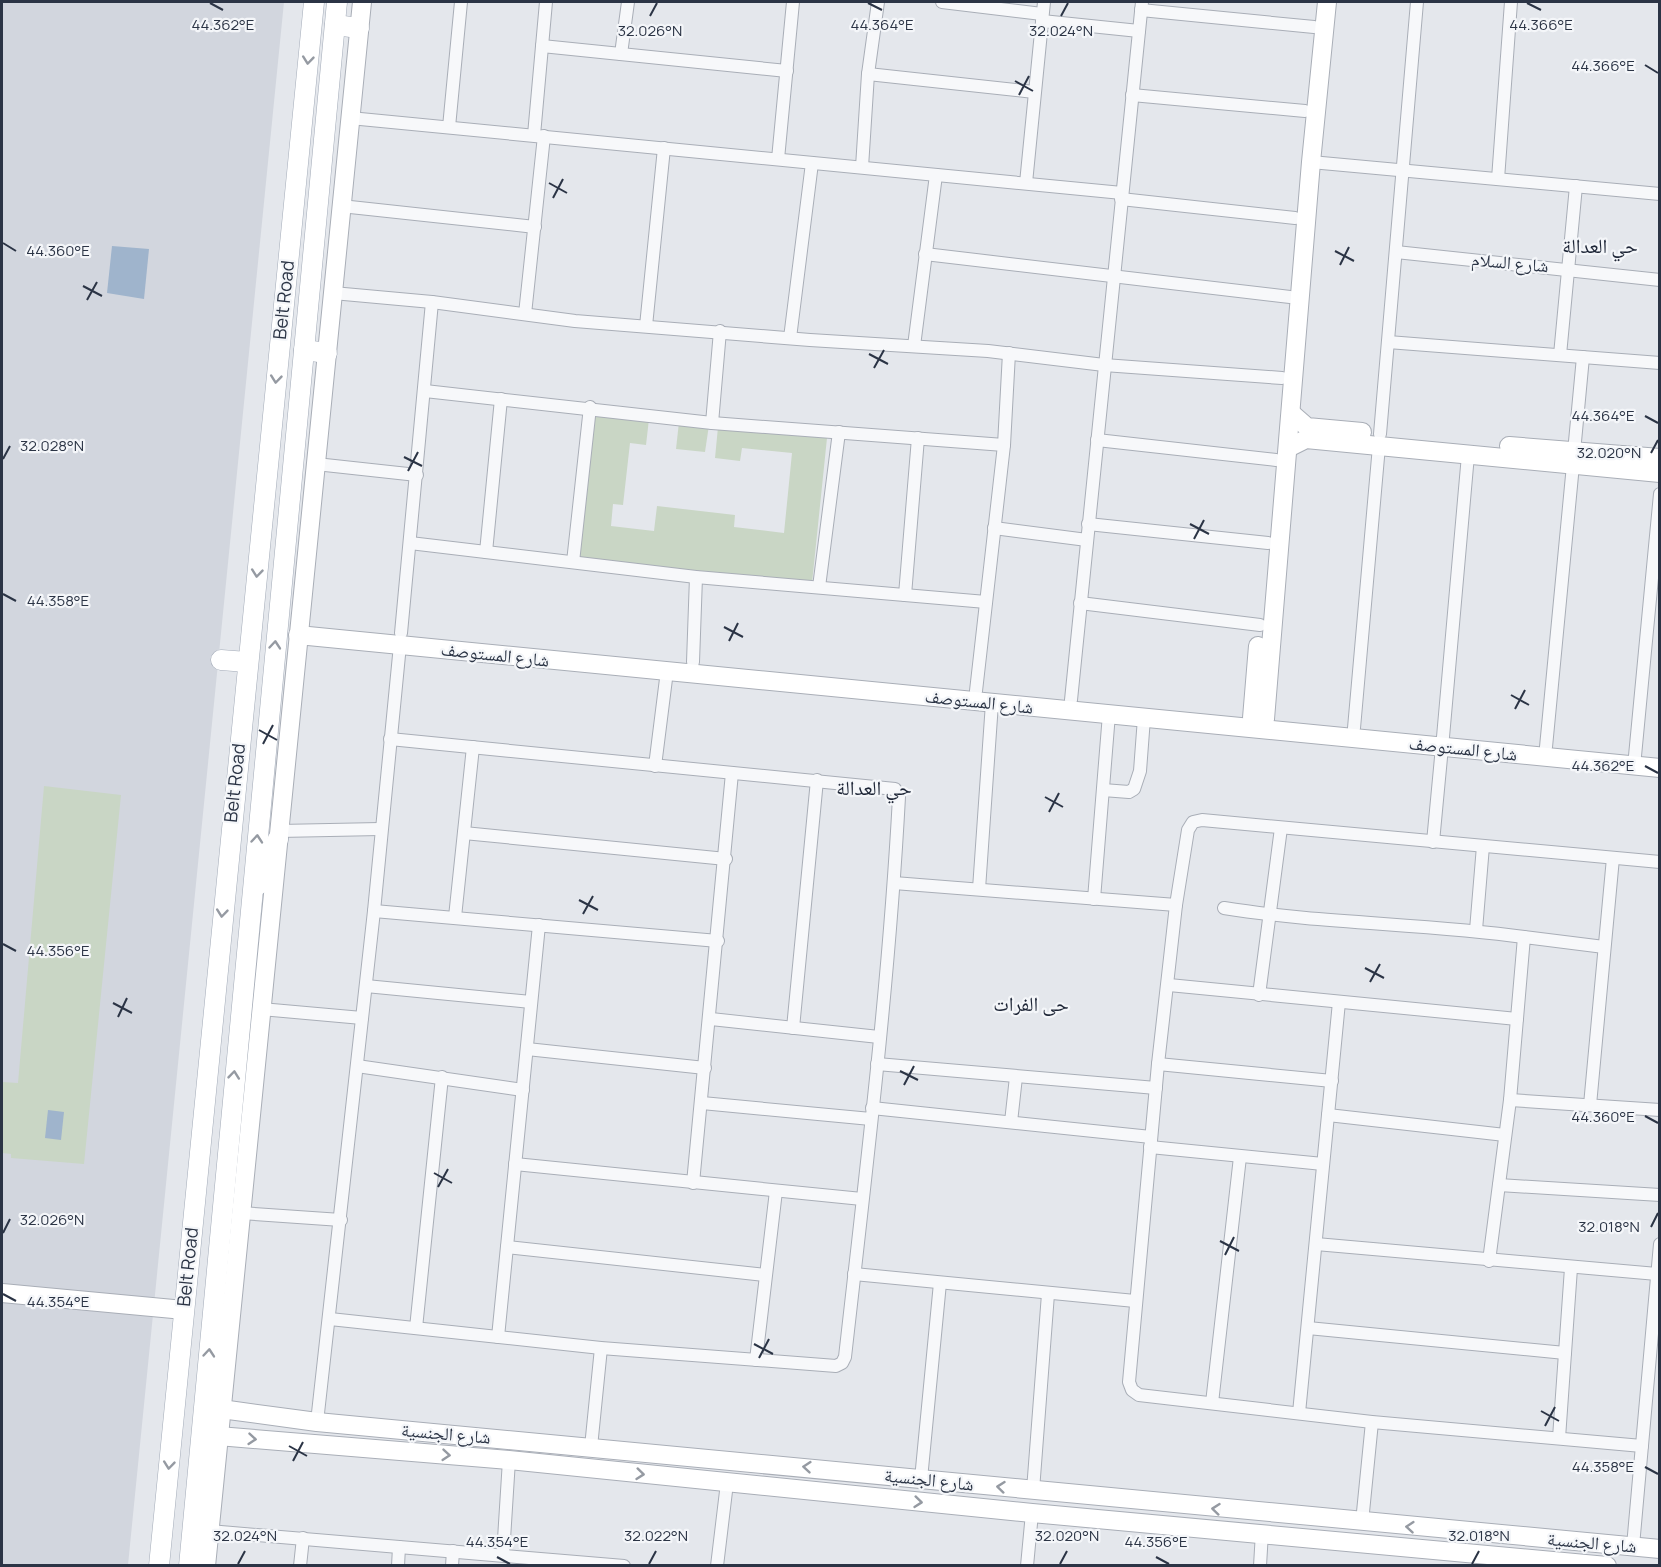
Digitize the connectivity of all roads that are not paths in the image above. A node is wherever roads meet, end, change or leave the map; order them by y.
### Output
1 (314, 2) edge
2 (337, 2) edge
3 (362, 2) edge
4 (461, 2) edge
5 (546, 2) edge
6 (628, 2) edge
7 (793, 2) edge
8 (878, 2) edge
9 (942, 2) edge
10 (1417, 2) edge
11 (1512, 2) edge
12 (955, 3) edge
13 (1321, 4) edge
14 (1142, 6) edge
15 (1043, 12) edge
16 (335, 25) junction
17 (1314, 27) junction
18 (359, 28) junction
19 (1139, 31) junction
20 (542, 46) junction
21 (621, 54) junction
22 (787, 71) junction
23 (868, 74) junction
24 (1034, 92) junction
25 (1132, 95) junction
26 (1305, 111) junction
27 (350, 118) junction
28 (449, 127) junction
29 (539, 136) junction
30 (664, 148) junction
31 (778, 159) junction
32 (1311, 162) junction
33 (812, 163) junction
34 (862, 167) junction
35 (1403, 170) junction
36 (936, 175) junction
37 (1498, 179) junction
38 (1026, 183) junction
39 (1576, 186) junction
40 (1659, 194) edge
41 (1121, 196) junction
42 (341, 206) junction
43 (1295, 218) junction
44 (535, 227) junction
45 (1396, 252) junction
46 (925, 254) junction
47 (1569, 269) junction
48 (1113, 276) junction
49 (1659, 279) edge
50 (333, 293) junction
51 (1295, 297) junction
52 (432, 302) junction
53 (525, 314) junction
54 (646, 326) junction
55 (720, 331) junction
56 (790, 338) junction
57 (1388, 342) junction
58 (914, 346) junction
59 (304, 350) junction
60 (327, 353) junction
61 (1009, 353) junction
62 (1560, 355) junction
63 (1583, 357) junction
64 (1659, 363) edge
65 (1104, 364) junction
66 (1282, 378) junction
67 (425, 391) junction
68 (501, 399) junction
69 (590, 407) junction
70 (1292, 413) junction
71 (712, 423) junction
72 (839, 432) junction
73 (1306, 433) junction
74 (918, 438) junction
75 (1097, 440) junction
76 (1380, 440) junction
77 (1004, 445) junction
78 (1282, 454) junction
79 (1468, 455) junction
80 (1573, 458) junction
81 (1659, 458) edge
82 (316, 464) junction
83 (267, 470) junction
84 (291, 472) junction
85 (1659, 473) edge
86 (417, 475) junction
87 (1659, 494) edge
88 (263, 518) junction
89 (287, 519) junction
90 (1088, 524) junction
91 (994, 528) junction
92 (1087, 540) junction
93 (410, 543) junction
94 (1268, 543) junction
95 (486, 552) junction
96 (573, 562) junction
97 (696, 577) junction
98 (819, 587) junction
99 (904, 595) junction
100 (986, 602) junction
101 (1080, 603) junction
102 (1266, 625) junction
103 (299, 629) junction
104 (401, 639) junction
105 (592, 658) junction
106 (221, 660) dead end
107 (247, 662) junction
108 (693, 662) junction
109 (667, 671) junction
110 (913, 690) junction
111 (976, 690) junction
112 (1071, 700) junction
113 (992, 703) junction
114 (1109, 714) junction
115 (1144, 718) junction
116 (1258, 719) junction
117 (1354, 728) junction
118 (1381, 736) junction
119 (390, 739) junction
120 (1442, 742) junction
121 (473, 747) junction
122 (1490, 747) junction
123 (1546, 747) junction
124 (1635, 756) junction
125 (1659, 758) edge
126 (655, 766) junction
127 (1659, 768) edge
128 (732, 773) junction
129 (817, 780) junction
130 (1103, 790) junction
131 (1281, 828) junction
132 (380, 829) junction
133 (464, 832) junction
134 (278, 835) junction
135 (1433, 842) junction
136 (1483, 846) junction
137 (1613, 858) junction
138 (726, 859) junction
139 (1659, 862) edge
140 (894, 883) junction
141 (979, 890) junction
142 (1094, 898) junction
143 (251, 902) junction
144 (1176, 905) junction
145 (1224, 908) dead end
146 (374, 911) junction
147 (1271, 916) junction
148 (455, 917) junction
149 (539, 925) junction
150 (1476, 930) junction
151 (1524, 938) junction
152 (718, 941) junction
153 (1604, 946) junction
154 (366, 986) junction
155 (1168, 986) junction
156 (1259, 994) junction
157 (531, 1002) junction
158 (1339, 1002) junction
159 (261, 1009) junction
160 (362, 1018) junction
161 (711, 1019) junction
162 (1517, 1019) junction
163 (793, 1028) junction
164 (879, 1037) junction
165 (527, 1049) junction
166 (877, 1064) junction
167 (1158, 1064) junction
168 (357, 1066) junction
169 (705, 1068) junction
170 (442, 1077) junction
171 (1016, 1077) junction
172 (1332, 1081) junction
173 (1156, 1088) junction
174 (523, 1090) junction
175 (1510, 1100) junction
176 (204, 1103) junction
177 (702, 1103) junction
178 (231, 1104) junction
179 (1590, 1105) junction
180 (1659, 1110) edge
181 (872, 1113) junction
182 (1329, 1115) junction
183 (1011, 1122) junction
184 (1505, 1135) junction
185 (1150, 1142) junction
186 (227, 1152) junction
187 (199, 1153) junction
188 (1240, 1157) junction
189 (515, 1164) junction
190 (1323, 1164) junction
191 (693, 1183) junction
192 (1499, 1185) junction
193 (776, 1191) junction
194 (1659, 1195) edge
195 (862, 1199) junction
196 (241, 1213) junction
197 (341, 1220) junction
198 (1316, 1244) junction
199 (1659, 1244) edge
200 (507, 1247) junction
201 (1489, 1261) junction
202 (1571, 1268) junction
203 (854, 1274) junction
204 (1657, 1274) junction
205 (765, 1275) junction
206 (940, 1283) junction
207 (2, 1293) edge
208 (1047, 1293) junction
209 (1135, 1301) junction
210 (184, 1310) junction
211 (330, 1319) junction
212 (416, 1328) junction
213 (1308, 1328) junction
214 (498, 1337) junction
215 (1655, 1347) edge
216 (601, 1348) junction
217 (1565, 1353) junction
218 (756, 1360) junction
219 (206, 1394) junction
220 (1212, 1403) junction
221 (221, 1409) junction
222 (1299, 1413) junction
223 (317, 1422) junction
224 (1372, 1422) junction
225 (218, 1436) junction
226 (1559, 1438) junction
227 (1642, 1446) junction
228 (591, 1447) junction
229 (201, 1453) junction
230 (509, 1460) junction
231 (861, 1472) junction
232 (887, 1475) junction
233 (921, 1479) junction
234 (727, 1483) junction
235 (1034, 1490) junction
236 (856, 1496) junction
237 (884, 1498) junction
238 (1032, 1513) junction
239 (1362, 1522) junction
240 (201, 1530) junction
241 (1262, 1532) junction
242 (303, 1538) junction
243 (1580, 1542) junction
244 (1633, 1546) junction
245 (399, 1547) junction
246 (1659, 1549) edge
247 (453, 1551) junction
248 (503, 1555) junction
249 (1469, 1558) edge
250 (542, 1562) edge
251 (1578, 1562) junction
252 (159, 1566) edge
253 (189, 1566) edge
254 (206, 1566) edge
255 (300, 1566) edge
256 (398, 1566) edge
257 (452, 1566) edge
258 (623, 1566) edge
259 (717, 1566) edge
260 (1027, 1566) edge
261 (1260, 1566) edge
262 (1607, 1566) edge

1 -> 83 main road, Belt Road
2 - 16 main road, Belt Road
3 - 18 street
4 - 28 street
5 - 20 street
6 - 21 street
7 - 22 street
8 - 23 street
9 - 12 street
10 - 35 street
11 - 37 street
12 - 15 street
13 - 17 street
13 - 32 street
14 - 17 street
14 - 19 street
15 - 19 street
15 - 24 street
16 - 18 main road
16 - 59 main road, Belt Road
17 - 26 street
18 - 27 street
19 - 25 street
20 - 21 street
20 - 29 street
21 - 22 street
22 - 31 street
23 - 24 street
23 - 34 street
24 - 38 street
25 - 26 street
25 - 41 street
26 - 43 street
27 - 28 street
27 - 42 street
28 - 29 street
29 - 30 street
29 - 44 street
30 - 31 street
30 - 54 street
31 - 33 street
32 - 35 street
32 - 51 street
33 - 34 street
33 - 56 street
34 - 36 street
35 - 37 street
35 - 45 street
36 - 38 street
36 - 46 street
37 - 39 street
38 - 41 street
39 - 40 street
39 - 47 street
41 - 43 street
41 - 48 street
42 - 44 street
42 - 50 street
43 - 51 street
44 - 53 street
45 - 47 street, شارع السلام
45 - 57 street
46 - 48 street
46 - 58 street
47 - 49 street, شارع السلام
47 - 62 street
48 - 51 street
48 - 65 street
50 - 52 street
50 - 60 street
51 - 66 street
51 - 70 street
52 - 53 street
52 - 67 street
53 - 54 street
54 - 55 street
55 - 56 street
55 - 71 street
56 - 58 street
57 - 62 street
57 - 76 street
58 - 61 street
59 - 60 main road
59 - 84 main road, Belt Road
60 - 82 street
61 - 65 street
61 - 77 street
62 - 63 street
63 - 64 street
63 - 80 street
65 - 66 street
65 - 75 street
66 - 78 street
67 - 68 street
67 - 86 street
68 - 69 street
68 - 95 street
69 - 71 street
69 - 96 street
70 - 73 street
70 - 78 street
71 - 72 street
72 - 74 street
72 - 98 street
73 - 76 street
73 - 78 street
74 - 77 street
74 - 99 street
75 - 78 street
75 - 90 street
76 - 79 street
76 - 80 street
76 - 117 street
77 - 91 street
78 - 94 street
78 - 102 street
79 - 80 street
79 - 120 street
80 - 81 street
80 - 85 street
80 - 123 street
82 - 86 street
82 - 103 street
83 - 84 main road
83 - 88 main road, Belt Road
84 - 89 main road, Belt Road
86 - 93 street
87 - 124 street
88 - 89 main road
88 -> 107 main road, Belt Road
143 -> 89 main road, Belt Road
90 - 92 street
90 - 94 street
91 - 92 street
91 - 100 street
92 - 101 street
93 - 95 street
93 - 104 street
94 - 102 street
95 - 96 street
96 - 97 street
97 - 98 street
97 - 108 street
98 - 99 street
99 - 100 street
100 - 111 street
101 - 102 street
101 - 112 street
102 - 116 street
103 - 104 street, شارع المستوصف
103 - 134 street
104 - 105 street, شارع المستوصف
104 - 119 street
105 - 108 street, شارع المستوصف
105 - 109 street, شارع المستوصف
106 - 107 main road
107 -> 176 main road, Belt Road
108 - 110 street, شارع المستوصف
109 - 110 street, شارع المستوصف
109 - 126 street
110 - 111 street, شارع المستوصف
110 - 113 street, شارع المستوصف
111 - 112 street, شارع المستوصف
112 - 116 street, شارع المستوصف
113 - 114 street, شارع المستوصف
113 - 141 street
114 - 115 street, شارع المستوصف
114 - 130 street
115 - 118 street, شارع المستوصف
115 - 130 street
116 - 117 street, شارع المستوصف
117 - 118 street, شارع المستوصف
118 - 120 street, شارع المستوصف
119 - 121 street
119 - 132 street
120 - 122 street, شارع المستوصف
120 - 135 street
121 - 126 street
121 - 133 street
122 - 123 street, شارع المستوصف
122 - 127 street, شارع المستوصف
123 - 124 street, شارع المستوصف
124 - 125 street, شارع المستوصف
126 - 128 street
128 - 129 street
128 - 138 street
129 - 140 street
129 - 163 street
130 - 142 street
131 - 135 street
131 - 144 street
131 - 147 street
132 - 134 street
132 - 146 street
133 - 138 street
133 - 148 street
134 - 143 main road
134 - 159 street
135 - 136 street
136 - 137 street
136 - 150 street
137 - 139 street
137 - 153 street
138 - 152 street
140 - 141 street
140 - 164 street
141 - 142 street
142 - 144 street
178 -> 143 main road, Belt Road
144 - 155 street
145 - 147 street
146 - 148 street
146 - 154 street
147 - 150 street
147 - 156 street
148 - 149 street
149 - 152 street
149 - 157 street
150 - 151 street
151 - 153 street
151 - 162 street
152 - 161 street
153 - 179 street
154 - 157 street
154 - 160 street
155 - 156 street
155 - 167 street
156 - 158 street
157 - 165 street
158 - 162 street
158 - 172 street
159 - 160 street
159 - 196 street
160 - 168 street
161 - 163 street
161 - 169 street
162 - 175 street
163 - 164 street
164 - 166 street
165 - 169 street
165 - 174 street
166 - 171 street
166 - 181 street
167 - 172 street
167 - 173 street
168 - 170 street
168 - 197 street
169 - 177 street
170 - 174 street
170 - 212 street
171 - 173 street
171 - 183 street
172 - 182 street
173 - 185 street
174 - 189 street
175 - 179 street
175 - 184 street
176 - 178 main road
176 - 187 main road, Belt Road
177 - 181 street
177 - 191 street
178 - 186 main road, Belt Road
179 - 180 street
181 - 183 street
181 - 195 street
182 - 184 street
182 - 190 street
183 - 185 street
184 - 192 street
185 - 188 street
185 - 209 street
186 - 187 main road
219 -> 186 main road, Belt Road
187 - 210 main road, Belt Road
188 - 190 street
188 - 220 street
189 - 191 street
189 - 200 street
190 - 198 street
191 - 193 street
192 - 194 street
192 - 201 street
193 - 195 street
193 - 205 street
195 - 203 street
196 - 197 street
196 - 221 street
197 - 211 street
198 - 201 street
198 - 213 street
199 - 204 street
200 - 205 street
200 - 214 street
201 - 202 street
202 - 204 street
202 - 217 street
203 - 206 street
203 - 218 street
204 - 215 street
205 - 218 street
206 - 208 street
206 - 233 street
207 - 210 street
208 - 209 street
208 - 235 street
209 - 220 street
210 -> 252 main road, Belt Road
211 - 212 street
211 - 223 street
212 - 214 street
213 - 217 street
213 - 222 street
214 - 216 street
215 - 227 street
216 - 218 street
216 - 228 street
217 - 226 street
219 - 221 street
219 - 229 main road, Belt Road
220 - 222 street
221 - 223 street, شارع الجنسية
221 - 225 street
222 - 224 street
223 - 228 street, شارع الجنسية
224 - 226 street
224 - 239 street
225 - 229 street
225 -> 230 street, شارع الجنسية
225 - 240 street
226 - 227 street
227 - 244 street
231 -> 228 street, شارع الجنسية
229 - 240 main road, Belt Road
230 -> 234 street, شارع الجنسية
230 - 248 street
231 - 232 street, شارع الجنسية
231 - 236 street
232 - 233 street, شارع الجنسية
232 - 237 street
235 -> 233 street, شارع الجنسية
234 - 236 street, شارع الجنسية
234 - 259 street
239 -> 235 street, شارع الجنسية
236 - 237 street, شارع الجنسية
237 -> 238 street, شارع الجنسية
238 - 241 street, شارع الجنسية
238 - 260 street
243 -> 239 street, شارع الجنسية
240 - 242 street
240 - 253 main road, Belt Road
240 - 254 street
241 - 249 street, شارع الجنسية
241 - 261 street
242 - 245 street
242 - 255 street
243 - 244 street, شارع الجنسية
243 - 251 street
244 - 246 street, شارع الجنسية
245 - 247 street
245 - 256 street
247 - 248 street
247 - 257 street
248 - 250 street
249 - 251 street, شارع الجنسية
250 - 258 street
251 - 262 street, شارع الجنسية

